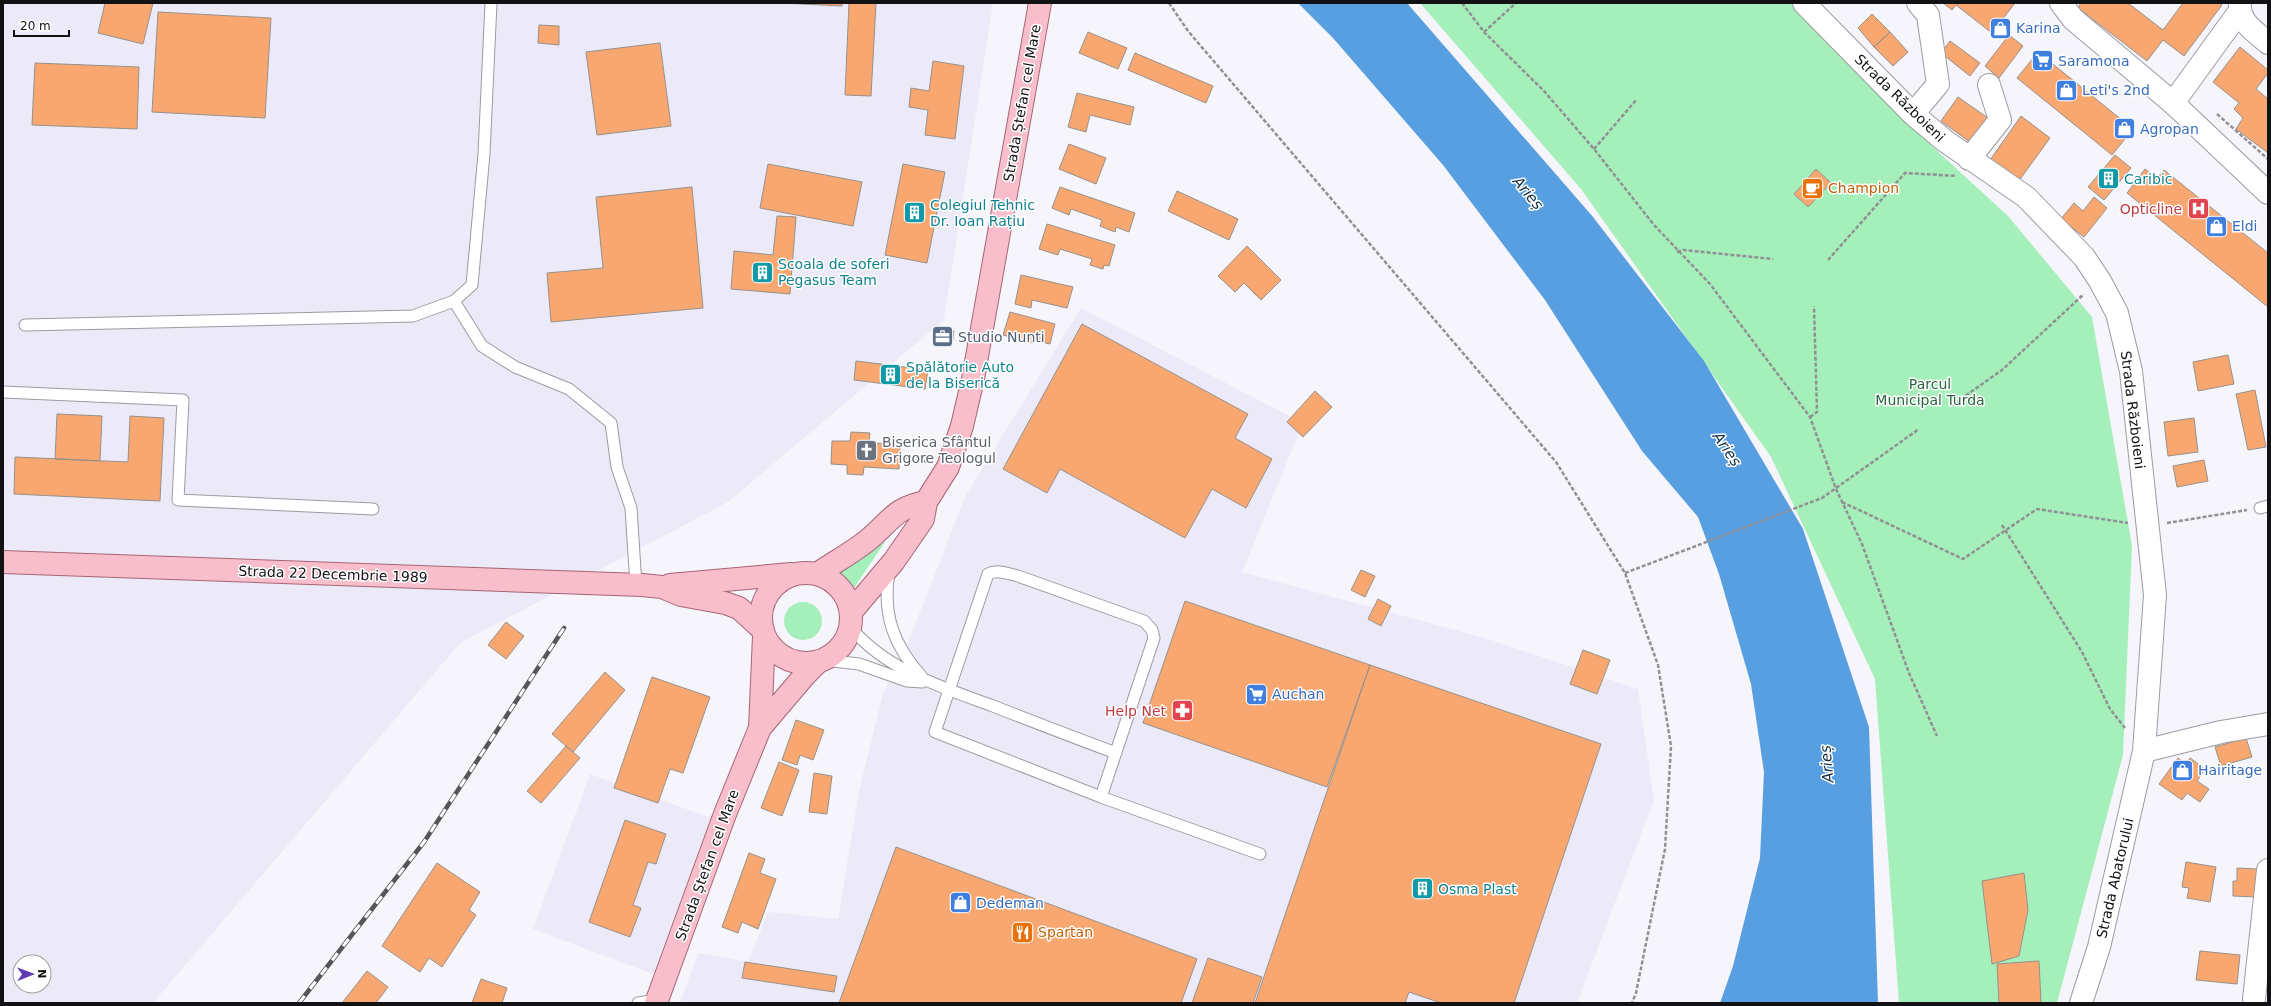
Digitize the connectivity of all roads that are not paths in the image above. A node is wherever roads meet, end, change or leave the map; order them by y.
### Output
1 (490, 3) edge
2 (1040, 3) edge
3 (1804, 3) edge
4 (1918, 3) edge
5 (2061, 3) edge
6 (2240, 8) edge
7 (2268, 42) edge
8 (1989, 85) dead end
9 (2173, 102) junction
10 (1913, 114) junction
11 (1977, 163) junction
12 (2268, 193) edge
13 (454, 301) junction
14 (25, 325) dead end
15 (3, 392) edge
16 (926, 502) junction
17 (373, 509) dead end
18 (3, 562) edge
19 (890, 566) junction
20 (810, 573) junction
21 (636, 585) junction
22 (662, 587) junction
23 (851, 620) junction
24 (763, 633) junction
25 (821, 661) junction
26 (927, 682) junction
27 (949, 690) junction
28 (2268, 724) edge
29 (760, 728) junction
30 (2144, 742) junction
31 (1116, 753) junction
32 (1101, 797) junction
33 (1260, 854) dead end
34 (2268, 870) edge
35 (2254, 999) dead end
36 (650, 1002) edge
37 (2081, 1003) edge

1 - 13 lane
2 - 16 main road, Strada Ștefan cel Mare
3 - 10 street, Strada Războieni
4 - 10 street
5 - 9 street
6 - 7 street
6 - 9 street
8 - 11 street
9 - 12 street
10 - 11 street, Strada Războieni
11 - 30 street, Strada Războieni
13 - 14 lane
13 - 21 lane
15 - 17 lane
16 - 19 main road, Strada Ștefan cel Mare
16 - 20 main road, Strada Ștefan cel Mare
18 - 21 main road, Strada 22 Decembrie 1989
19 - 23 main road, Strada Ștefan cel Mare
19 - 26 lane
20 - 22 main road, Strada 22 Decembrie 1989
20 - 23 main road
20 - 24 main road, Strada Ștefan cel Mare
21 - 22 main road, Strada 22 Decembrie 1989
22 - 24 main road, Strada 22 Decembrie 1989
23 - 25 main road, Strada Ștefan cel Mare
23 - 26 lane
24 - 25 main road
24 - 29 main road, Strada Ștefan cel Mare
25 - 26 lane
25 - 29 main road, Strada Ștefan cel Mare
26 - 27 lane
27 - 31 lane
27 - 31 lane
27 - 32 lane
28 - 30 street
29 - 36 main road, Strada Ștefan cel Mare
30 - 37 street, Strada Abatorului
31 - 32 lane
32 - 33 lane
34 - 35 street

